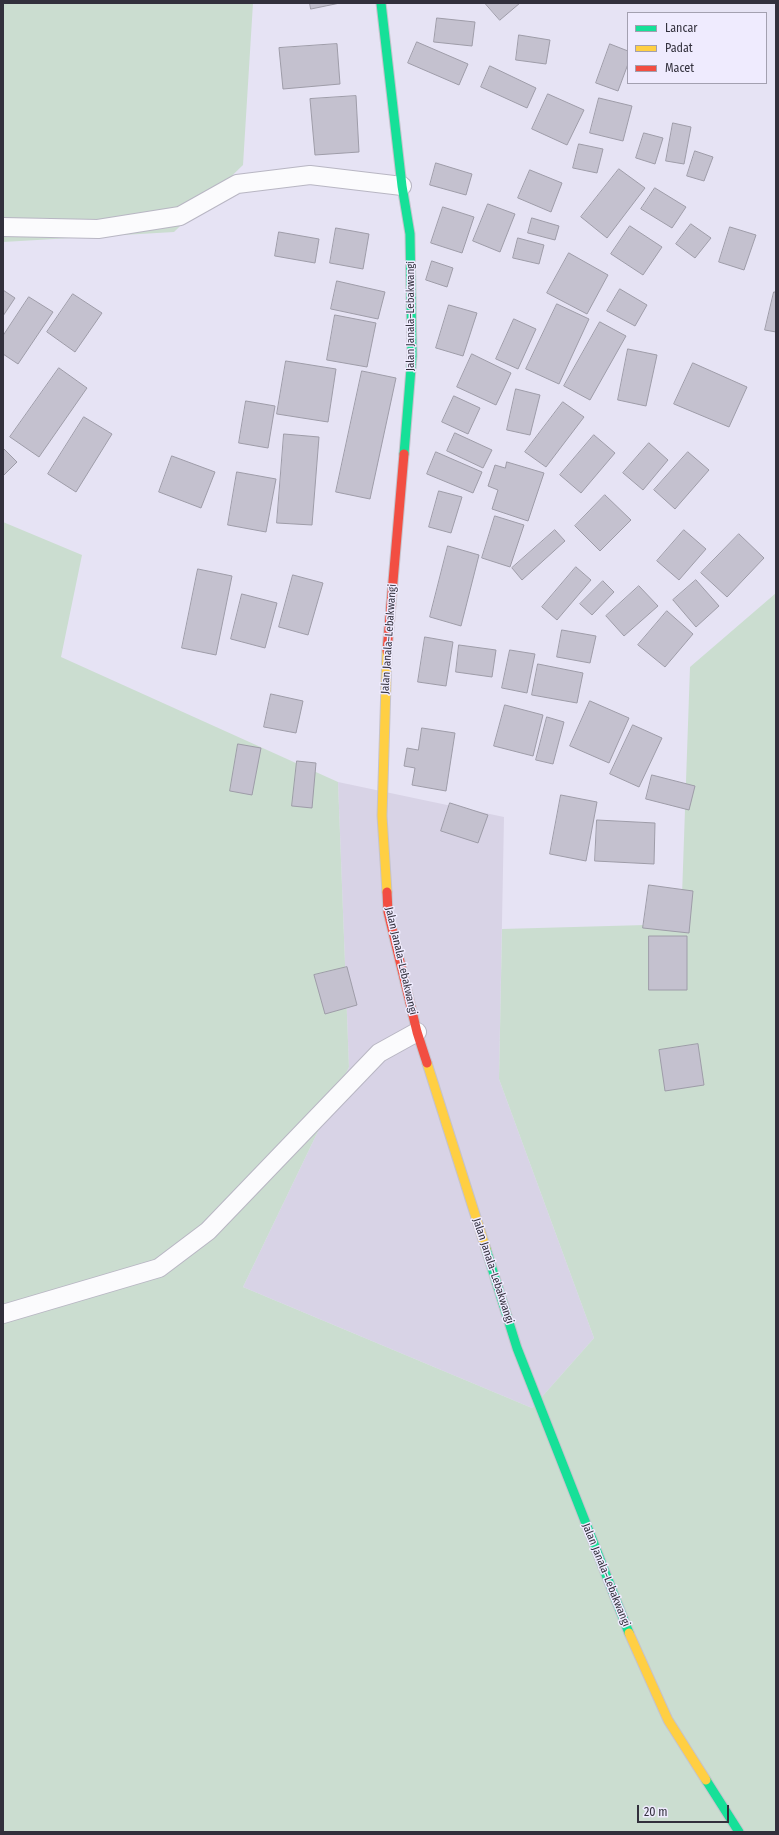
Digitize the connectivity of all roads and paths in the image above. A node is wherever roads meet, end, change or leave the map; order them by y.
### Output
1 (382, 3) edge
2 (402, 186) junction
3 (3, 227) edge
4 (417, 1032) junction
5 (3, 1314) edge
6 (739, 1832) edge

1 - 2 main road, Jalan Janala–Lebakwangi
2 - 3 lane
2 - 4 main road, Jalan Janala–Lebakwangi
4 - 5 lane
4 - 6 main road, Jalan Janala–Lebakwangi

